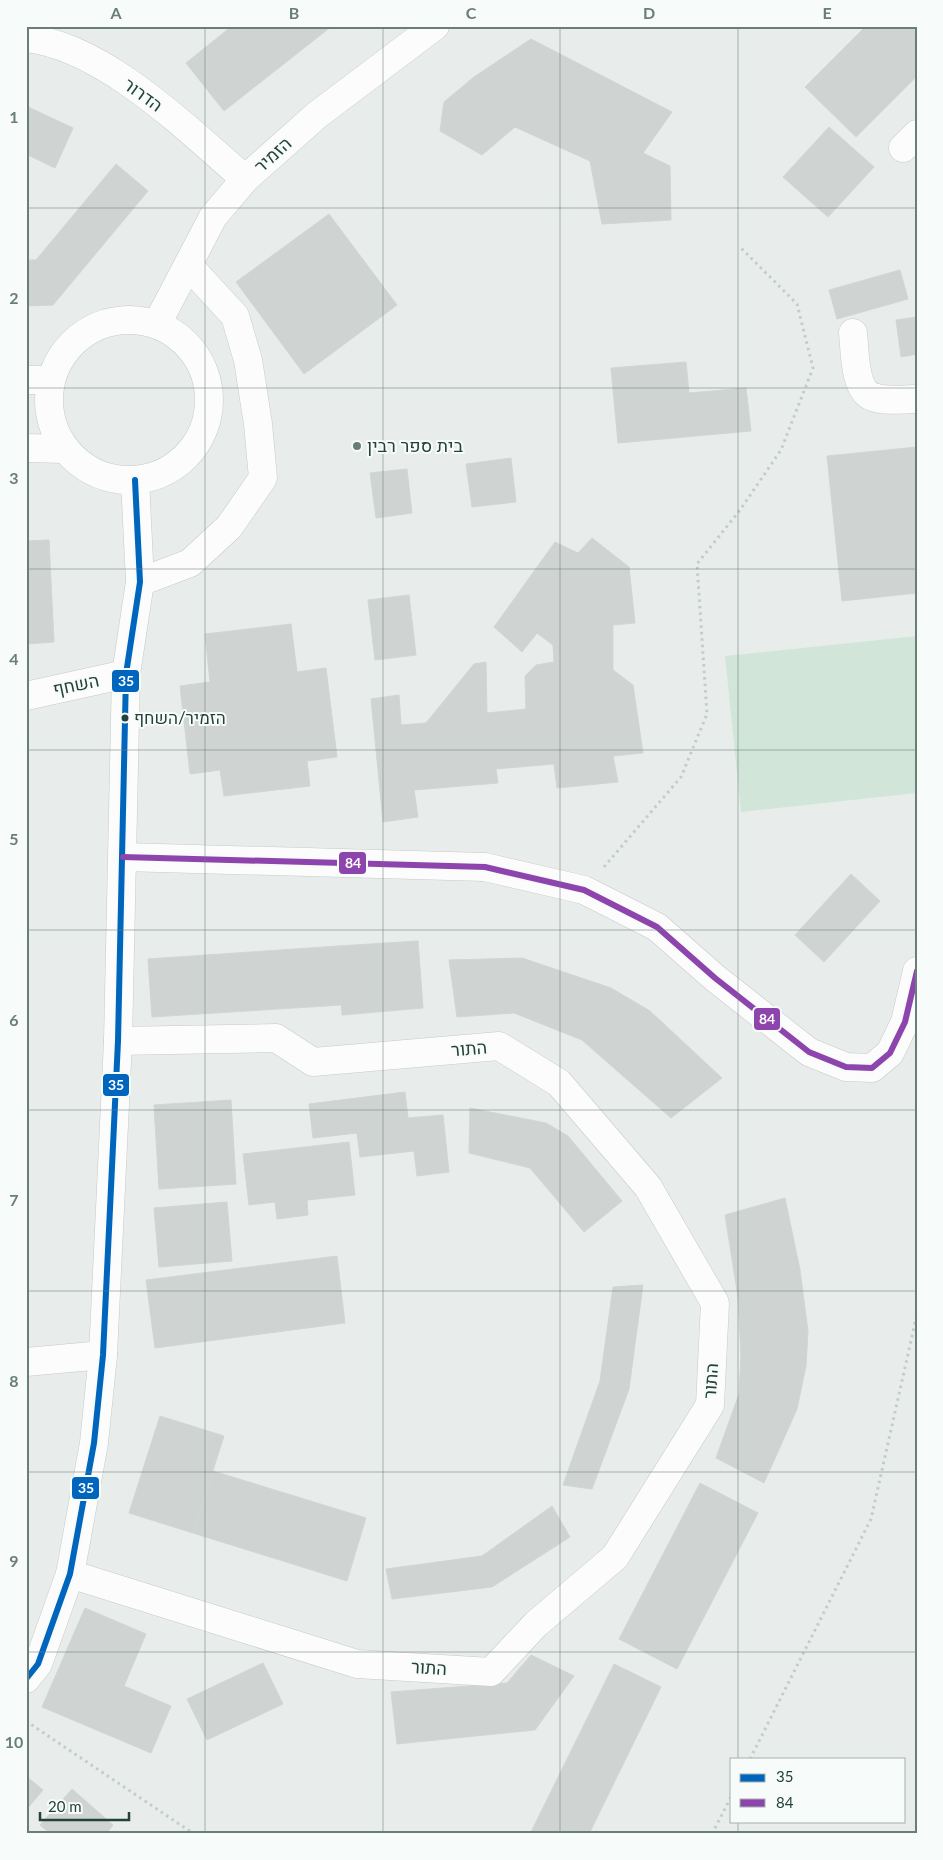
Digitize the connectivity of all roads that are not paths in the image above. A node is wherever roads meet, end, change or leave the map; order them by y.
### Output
1 (435, 26) edge
2 (26, 38) edge
3 (71, 38) edge
4 (245, 179) junction
5 (188, 265) junction
6 (157, 324) junction
7 (853, 333) dead end
8 (39, 380) edge
9 (917, 399) edge
10 (26, 448) edge
11 (65, 448) junction
12 (135, 480) junction
13 (140, 582) junction
14 (126, 674) junction
15 (26, 696) edge
16 (123, 857) junction
17 (917, 971) edge
18 (118, 1041) junction
19 (103, 1355) junction
20 (26, 1362) edge
21 (70, 1574) junction
22 (26, 1679) edge

1 - 4 street, הזמיר
2 - 3 street, הדרור
3 - 4 street, הדרור
4 - 5 street, הזמיר
5 - 6 street, הזמיר
5 - 13 street
6 - 8 street
6 - 12 street
7 - 9 street
8 - 11 street
10 - 11 street
11 - 12 street
12 - 13 street
13 - 14 street
14 - 15 street, השחף
14 - 16 street
16 - 17 street
16 - 18 street
18 - 19 street
18 - 21 street, התור
19 - 20 street
19 - 21 street
21 - 22 street

